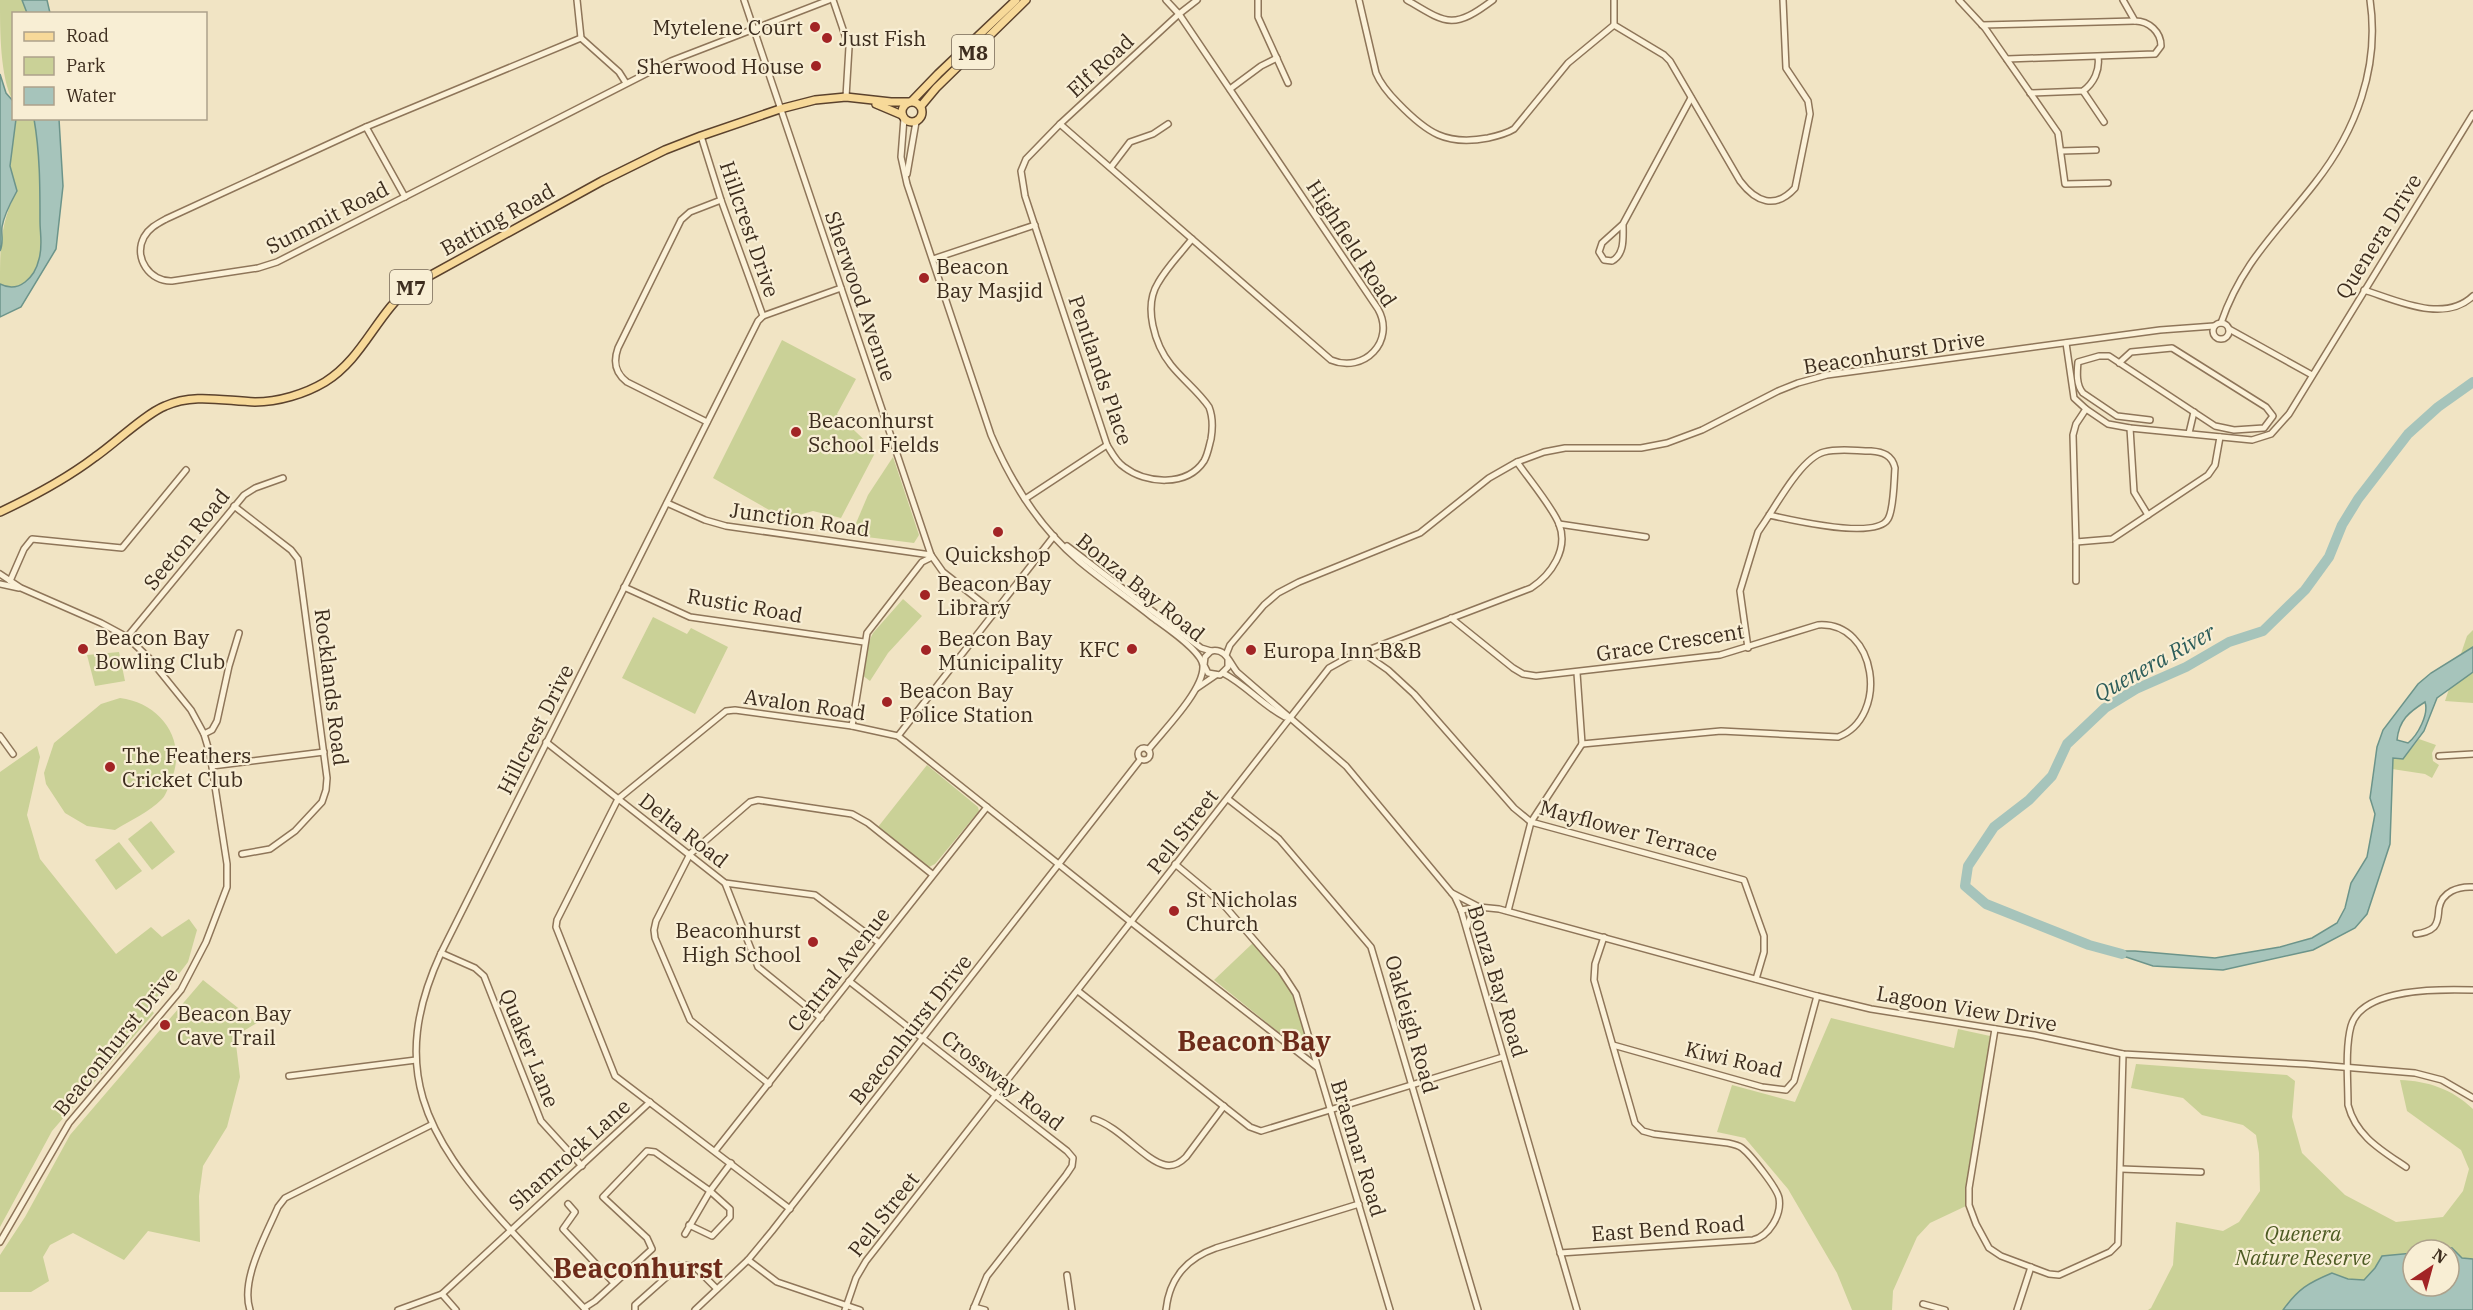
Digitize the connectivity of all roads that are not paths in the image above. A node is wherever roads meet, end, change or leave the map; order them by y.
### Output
1 (577, 0) edge
2 (744, 0) edge
3 (831, 0) edge
4 (1016, 0) edge
5 (1026, 0) edge
6 (1166, 0) edge
7 (1197, 0) edge
8 (1257, 0) edge
9 (1359, 0) edge
10 (1407, 0) edge
11 (1493, 0) edge
12 (1614, 0) edge
13 (1783, 0) edge
14 (1959, 0) edge
15 (2123, 0) edge
16 (2370, 0) edge
17 (1179, 14) junction
18 (2135, 21) junction
19 (1614, 25) junction
20 (1982, 25) junction
21 (753, 28) junction
22 (581, 38) junction
23 (2098, 57) junction
24 (1277, 58) junction
25 (2007, 59) junction
26 (626, 82) junction
27 (1288, 83) dead end
28 (1230, 90) junction
29 (2083, 91) junction
30 (2030, 93) junction
31 (846, 97) junction
32 (1691, 98) junction
33 (859, 99) junction
34 (911, 101) junction
35 (921, 106) junction
36 (780, 109) junction
37 (2473, 114) edge
38 (903, 117) junction
39 (916, 122) junction
40 (2104, 122) dead end
41 (1060, 124) junction
42 (1168, 124) dead end
43 (366, 127) junction
44 (701, 136) junction
45 (2096, 150) dead end
46 (2061, 151) junction
47 (1028, 157) joint
48 (1111, 167) junction
49 (906, 175) junction
50 (2108, 183) dead end
51 (405, 196) junction
52 (721, 200) junction
53 (1623, 224) junction
54 (1035, 225) junction
55 (1192, 239) junction
56 (933, 259) junction
57 (841, 288) junction
58 (2364, 290) junction
59 (2473, 296) edge
60 (763, 316) junction
61 (2225, 325) junction
62 (2214, 329) junction
63 (2227, 336) junction
64 (2240, 337) junction
65 (2066, 343) junction
66 (2119, 363) junction
67 (2312, 375) junction
68 (2086, 409) junction
69 (2194, 412) junction
70 (2150, 420) dead end
71 (707, 422) junction
72 (2130, 428) junction
73 (2189, 433) junction
74 (2220, 437) junction
75 (1107, 445) junction
76 (1517, 462) junction
77 (186, 470) dead end
78 (283, 478) dead end
79 (1025, 499) junction
80 (667, 503) junction
81 (234, 506) junction
82 (0, 512) edge
83 (1769, 515) junction
84 (2148, 515) junction
85 (1559, 524) junction
86 (1054, 536) junction
87 (1646, 537) dead end
88 (2076, 542) junction
89 (932, 556) junction
90 (0, 574) edge
91 (10, 581) junction
92 (2076, 581) dead end
93 (0, 584) edge
94 (624, 587) junction
95 (21, 588) junction
96 (994, 612) junction
97 (1451, 618) junction
98 (239, 633) dead end
99 (127, 637) junction
100 (864, 642) junction
101 (1230, 645) junction
102 (1748, 648) junction
103 (1213, 650) junction
104 (1362, 652) junction
105 (1227, 657) junction
106 (1204, 665) junction
107 (1223, 673) junction
108 (1577, 673) junction
109 (1216, 675) junction
110 (1195, 690) junction
111 (1289, 719) junction
112 (852, 726) junction
113 (204, 734) junction
114 (0, 736) edge
115 (898, 736) junction
116 (546, 742) junction
117 (1582, 744) junction
118 (1149, 750) junction
119 (324, 752) junction
120 (13, 754) dead end
121 (2473, 754) edge
122 (2439, 756) dead end
123 (1140, 760) junction
124 (212, 766) junction
125 (618, 799) junction
126 (1228, 799) junction
127 (987, 807) junction
128 (1531, 822) junction
129 (242, 854) dead end
130 (690, 854) junction
131 (1175, 864) junction
132 (1059, 865) junction
133 (932, 874) junction
134 (725, 883) junction
135 (2473, 887) edge
136 (1451, 892) junction
137 (1479, 907) junction
138 (1461, 910) junction
139 (1508, 911) junction
140 (1131, 922) junction
141 (1466, 930) junction
142 (2416, 934) dead end
143 (1604, 937) junction
144 (878, 942) junction
145 (441, 952) junction
146 (1756, 979) junction
147 (849, 981) junction
148 (2473, 990) edge
149 (1078, 991) junction
150 (1817, 996) junction
151 (821, 1018) junction
152 (1995, 1029) junction
153 (924, 1039) junction
154 (1613, 1045) junction
155 (2123, 1054) junction
156 (1503, 1057) junction
157 (416, 1060) junction
158 (1317, 1067) junction
159 (2349, 1067) junction
160 (289, 1076) dead end
161 (769, 1084) junction
162 (1413, 1086) junction
163 (997, 1096) junction
164 (2473, 1098) edge
165 (650, 1102) junction
166 (1224, 1106) junction
167 (1331, 1111) junction
168 (1094, 1119) dead end
169 (431, 1125) junction
170 (715, 1151) junction
171 (731, 1163) junction
172 (582, 1166) junction
173 (2406, 1167) dead end
174 (2121, 1169) junction
175 (2201, 1172) dead end
176 (710, 1191) junction
177 (568, 1203) dead end
178 (1359, 1204) junction
179 (790, 1209) junction
180 (689, 1225) junction
181 (510, 1230) junction
182 (685, 1234) dead end
183 (0, 1242) edge
184 (1560, 1253) junction
185 (748, 1260) junction
186 (2031, 1267) junction
187 (1067, 1275) dead end
188 (614, 1283) junction
189 (717, 1289) junction
190 (442, 1294) junction
191 (1923, 1304) dead end
192 (845, 1308) edge
193 (974, 1308) edge
194 (585, 1309) edge
195 (250, 1310) edge
196 (398, 1310) edge
197 (456, 1310) edge
198 (635, 1310) edge
199 (695, 1310) edge
200 (860, 1310) edge
201 (984, 1310) edge
202 (1072, 1310) edge
203 (1166, 1310) edge
204 (1390, 1310) edge
205 (1478, 1310) edge
206 (1577, 1310) edge
207 (1945, 1310) edge
208 (2018, 1310) edge

1 - 22 street
2 - 21 street, Sherwood Avenue
3 - 21 street, Summit Road
3 - 31 street
4 - 34 main road, M8
5 - 35 main road, M8
6 - 17 street, Highfield Road
7 - 17 street, Elf Road
8 - 24 street
9 - 19 street
10 - 11 street
12 - 19 street
13 - 32 street
14 - 20 street
15 - 18 street
16 - 61 street
17 - 28 street, Highfield Road
17 - 41 street, Elf Road
18 - 20 street
18 - 23 street
19 - 32 street
20 - 25 street
21 - 26 street, Summit Road
21 - 36 street, Sherwood Avenue
22 - 26 street
22 - 43 street, Summit Road
23 - 25 street
23 - 29 street
24 - 27 street
24 - 28 street
25 - 30 street
26 - 51 street, Summit Road
28 - 55 street, Highfield Road
29 - 30 street
29 - 40 street
30 - 46 street
31 - 33 main road, Batting Road / M7
31 - 36 main road, Batting Road / M7
32 - 53 street
33 - 34 main road, Batting Road
33 - 38 main road, Batting Road
34 - 35 main road
34 - 38 main road
35 - 39 main road
36 - 44 main road, Batting Road / M7
36 - 57 street, Sherwood Avenue
37 - 58 street, Quenera Drive
38 - 39 main road
38 - 49 street, Bonza Bay Road
39 - 49 street, Bonza Bay Road
41 - 47 street, Elf Road
41 - 48 street, Highfield Road
42 - 48 street
43 - 51 street
43 - 51 street, Summit Road
44 - 52 street, Hillcrest Drive
44 - 82 main road, Batting Road / M7
45 - 46 street
46 - 50 street
47 - 54 street, Pentlands Place
48 - 55 street, Highfield Road
49 - 56 street, Bonza Bay Road
52 - 60 street, Hillcrest Drive
52 - 71 street
53 - 53 street
54 - 56 street
54 - 75 street, Pentlands Place
55 - 75 street, Pentlands Place
56 - 79 street, Bonza Bay Road
57 - 60 street
57 - 89 street, Sherwood Avenue
58 - 59 street
58 - 67 street, Quenera Drive
60 - 71 street, Hillcrest Drive
61 - 62 street
61 - 63 street
61 - 64 street, Beaconhurst Drive
62 - 63 street, Beaconhurst Drive
62 - 65 street, Beaconhurst Drive
63 - 64 street, Beaconhurst Drive
64 - 67 street, Beaconhurst Drive
65 - 68 street
65 - 76 street, Beaconhurst Drive
66 - 69 street
66 - 69 street
66 - 70 street
67 - 74 street, Quenera Drive
68 - 72 street, Quenera Drive
68 - 88 street
69 - 73 street
71 - 80 street, Hillcrest Drive
72 - 73 street, Quenera Drive
72 - 84 street
73 - 74 street, Quenera Drive
74 - 84 street
75 - 79 street
76 - 85 street
76 - 101 street, Beaconhurst Drive
77 - 91 street
78 - 81 street, Seeton Road
79 - 86 street, Bonza Bay Road
80 - 89 street, Junction Road
80 - 94 street, Hillcrest Drive
81 - 99 street, Seeton Road
81 - 119 street, Rocklands Road
83 - 83 street
83 - 102 street
84 - 88 street
85 - 87 street
85 - 97 street, Pell Street
86 - 96 street
86 - 103 street, Bonza Bay Road
86 - 106 street, Bonza Bay Road
88 - 92 street
89 - 96 street, Sherwood Avenue
89 - 100 street
90 - 91 street, Beaconhurst Drive
91 - 95 street, Beaconhurst Drive
93 - 95 street, Beaconhurst Drive
94 - 100 street, Rustic Road
94 - 116 street, Hillcrest Drive
95 - 99 street, Beaconhurst Drive
96 - 115 street
97 - 104 street, Pell Street
97 - 108 street, Grace Crescent
98 - 113 street
99 - 113 street, Beaconhurst Drive
100 - 112 street
101 - 103 street
101 - 105 street, Beaconhurst Drive
102 - 108 street, Grace Crescent
102 - 117 street, Grace Crescent
103 - 105 street
103 - 106 street
104 - 111 street, Pell Street
104 - 128 street, Mayflower Terrace
105 - 107 street
105 - 111 street, Bonza Bay Road
106 - 109 street
106 - 110 street
107 - 109 street
107 - 111 street, Bonza Bay Road
108 - 117 street
109 - 110 street
110 - 118 street
111 - 126 street, Pell Street
111 - 136 street, Bonza Bay Road
112 - 115 street, Avalon Road
112 - 125 street, Avalon Road
113 - 124 street, Beaconhurst Drive
114 - 120 street
115 - 127 street, Avalon Road
116 - 125 street, Delta Road
116 - 145 street, Hillcrest Drive
117 - 128 street
118 - 123 street
118 - 123 street
119 - 124 street
119 - 129 street, Rocklands Road
121 - 122 street
123 - 132 street, Beaconhurst Drive
124 - 183 street, Beaconhurst Drive
125 - 130 street, Delta Road
125 - 165 street, Avalon Road
126 - 131 street, Pell Street
126 - 162 street, Oakleigh Road
127 - 132 street, Avalon Road
127 - 133 street, Central Avenue
128 - 139 street
128 - 146 street, Mayflower Terrace
130 - 133 street
130 - 134 street, Delta Road
130 - 161 street
131 - 140 street, Pell Street
131 - 158 street, Braemar Road
132 - 140 street, Avalon Road
132 - 153 street, Beaconhurst Drive
133 - 144 street, Central Avenue
134 - 144 street, Delta Road
134 - 151 street
135 - 142 street
136 - 137 street
136 - 138 street, Bonza Bay Road
137 - 138 street, Lagoon View Drive
137 - 139 street, Lagoon View Drive
137 - 141 street
138 - 141 street, Bonza Bay Road
139 - 143 street, Lagoon View Drive
140 - 149 street, Pell Street
140 - 158 street, Avalon Road
141 - 156 street, Bonza Bay Road
143 - 146 street, Lagoon View Drive
143 - 154 street, East Bend Road
144 - 147 street, Central Avenue
145 - 157 street, Hillcrest Drive
145 - 172 street, Quaker Lane
146 - 150 street, Lagoon View Drive
147 - 151 street, Central Avenue
147 - 153 street, Crossway Road
148 - 159 street
149 - 163 street, Pell Street
149 - 166 street
150 - 152 street, Lagoon View Drive
150 - 154 street, Kiwi Road
151 - 161 street, Central Avenue
152 - 155 street, Lagoon View Drive
152 - 186 street
153 - 163 street, Crossway Road
153 - 179 street, Beaconhurst Drive
154 - 184 street, East Bend Road
155 - 159 street, Lagoon View Drive
155 - 174 street
156 - 162 street
156 - 184 street, Bonza Bay Road
157 - 160 street
157 - 169 street, Hillcrest Drive
158 - 167 street, Braemar Road
159 - 164 street, Lagoon View Drive
159 - 173 street
161 - 170 street, Central Avenue
162 - 167 street
162 - 205 street, Oakleigh Road
163 - 192 street, Pell Street
163 - 193 street, Crossway Road
165 - 170 street, Avalon Road
165 - 172 street, Shamrock Lane
166 - 167 street
166 - 168 street
167 - 178 street, Braemar Road
169 - 181 street, Hillcrest Drive
169 - 195 street
170 - 171 street, Avalon Road
171 - 176 street
171 - 179 street, Avalon Road
172 - 181 street, Shamrock Lane
174 - 175 street
174 - 186 street
176 - 180 street
176 - 180 street
176 - 188 street
177 - 188 street
178 - 203 street
178 - 204 street, Braemar Road
179 - 185 street, Beaconhurst Drive
180 - 182 street
181 - 190 street, Shamrock Lane
181 - 194 street, Hillcrest Drive
184 - 206 street, Bonza Bay Road
185 - 189 street, Beaconhurst Drive
185 - 192 street
186 - 208 street
187 - 202 street
188 - 194 street
189 - 198 street
189 - 199 street, Beaconhurst Drive
190 - 196 street
190 - 197 street
191 - 207 street
192 - 200 street
193 - 201 street

